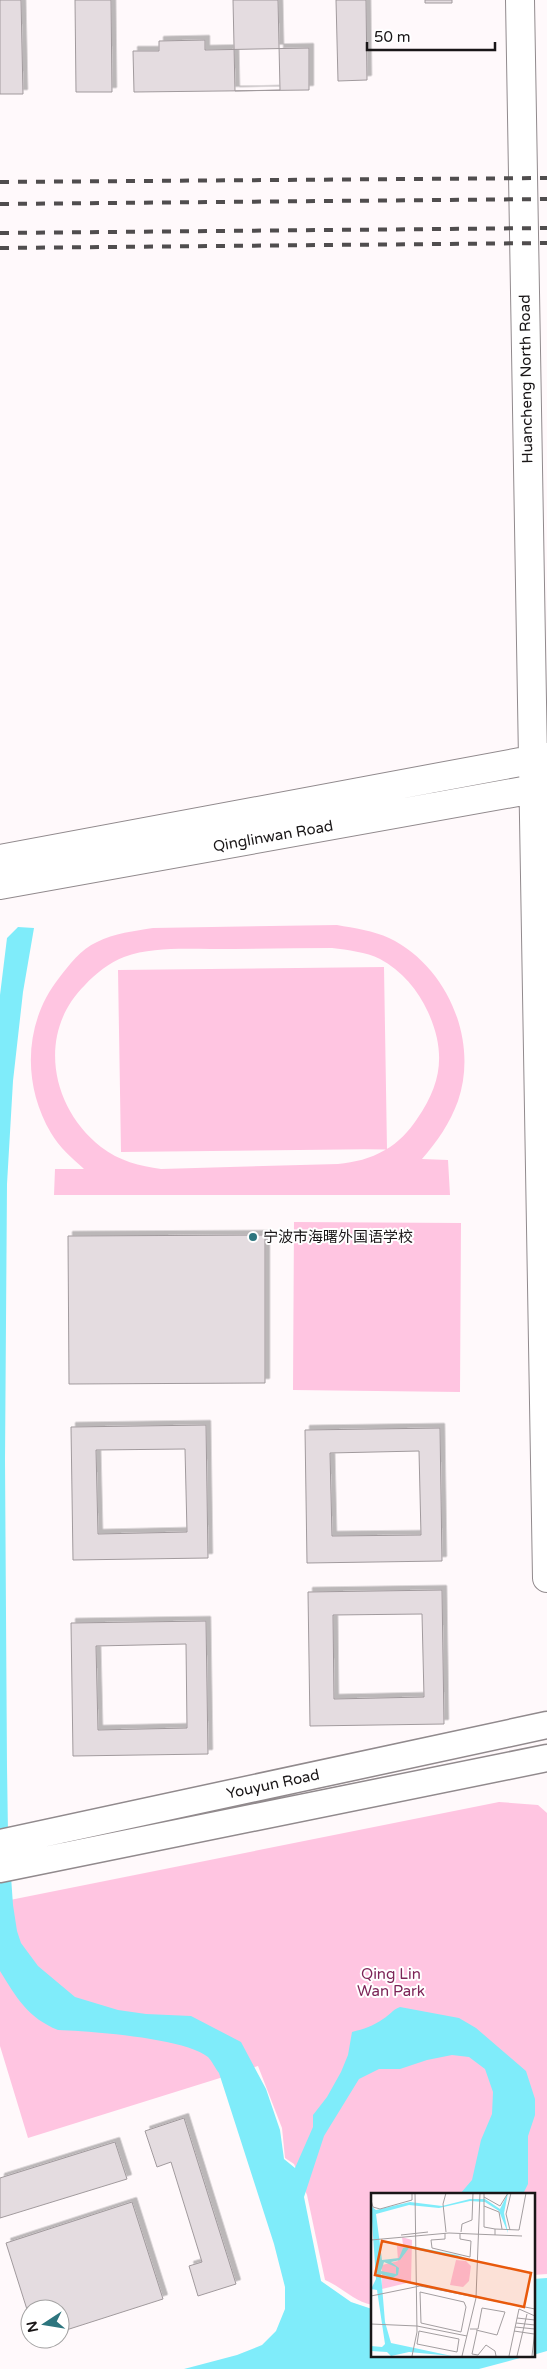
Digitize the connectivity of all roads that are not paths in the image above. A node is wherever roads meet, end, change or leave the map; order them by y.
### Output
1 (520, 0) edge
2 (540, 758) edge
3 (541, 789) edge
4 (0, 859) edge
5 (0, 884) edge
6 (547, 1578) edge
7 (547, 1725) edge
8 (547, 1758) edge
9 (0, 1843) edge
10 (0, 1869) edge

1 - 2 main road, Huancheng North Road
2 - 3 main road, Huancheng North Road
2 - 4 main road, Qinglinwan Road
3 - 5 main road, Qinglinwan Road
3 - 6 main road, Huancheng North Road
7 - 9 street, Youyun Road
8 - 10 street, Youyun Road

